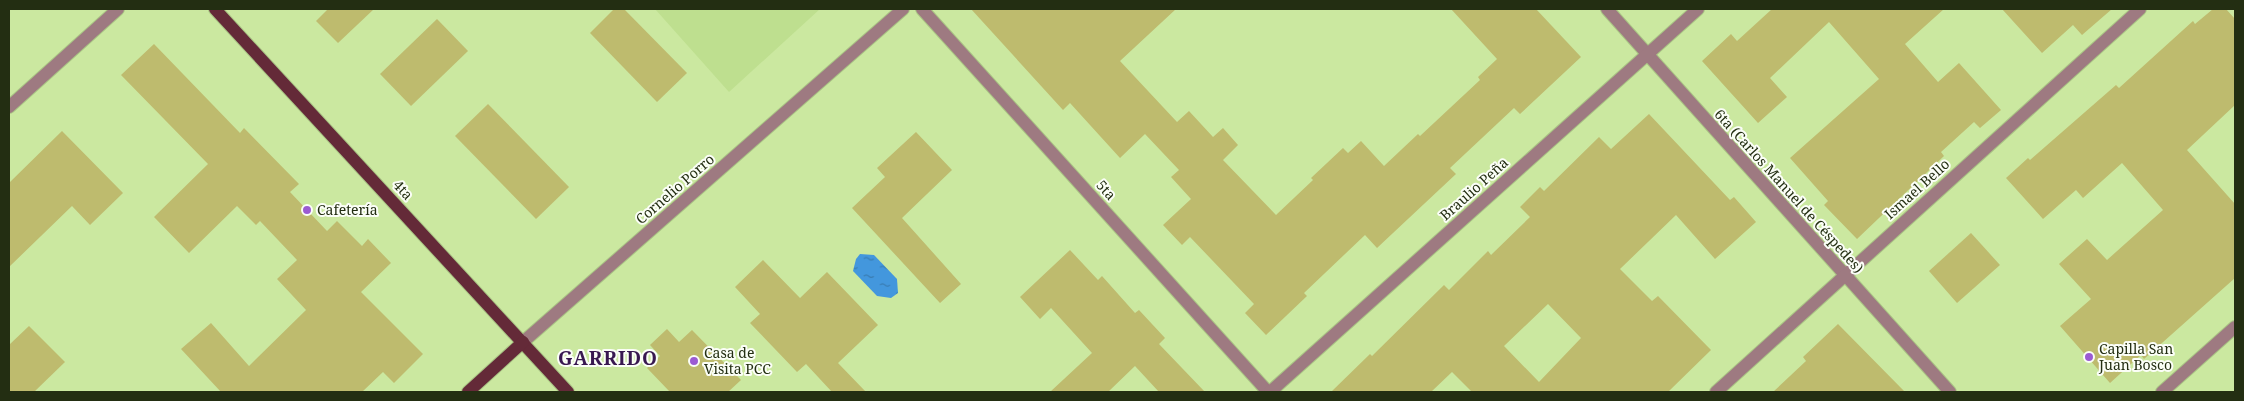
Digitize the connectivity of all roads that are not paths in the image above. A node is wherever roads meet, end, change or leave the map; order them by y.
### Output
1 (118, 9) edge
2 (215, 9) edge
3 (903, 9) edge
4 (922, 9) edge
5 (1607, 9) edge
6 (1698, 9) edge
7 (2140, 9) edge
8 (1647, 54) junction
9 (9, 107) edge
10 (1844, 275) junction
11 (2235, 327) edge
12 (524, 342) junction
13 (468, 392) edge
14 (568, 392) edge
15 (1269, 392) edge
16 (1716, 392) edge
17 (1950, 392) edge
18 (2162, 392) edge

1 - 9 street
2 - 12 main road, 4ta
3 - 12 street, Cornelio Porro
4 - 15 street, 5ta
5 - 8 street, 6ta (Carlos Manuel de Céspedes)
6 - 8 street, Braulio Peña
7 - 10 street, Ismael Bello
8 - 10 street, 6ta (Carlos Manuel de Céspedes)
8 - 15 street, Braulio Peña
10 - 16 street, Ismael Bello
10 - 17 street, 6ta (Carlos Manuel de Céspedes)
11 - 18 street
12 - 13 main road, Cornelio Porro
12 - 14 main road, 4ta

